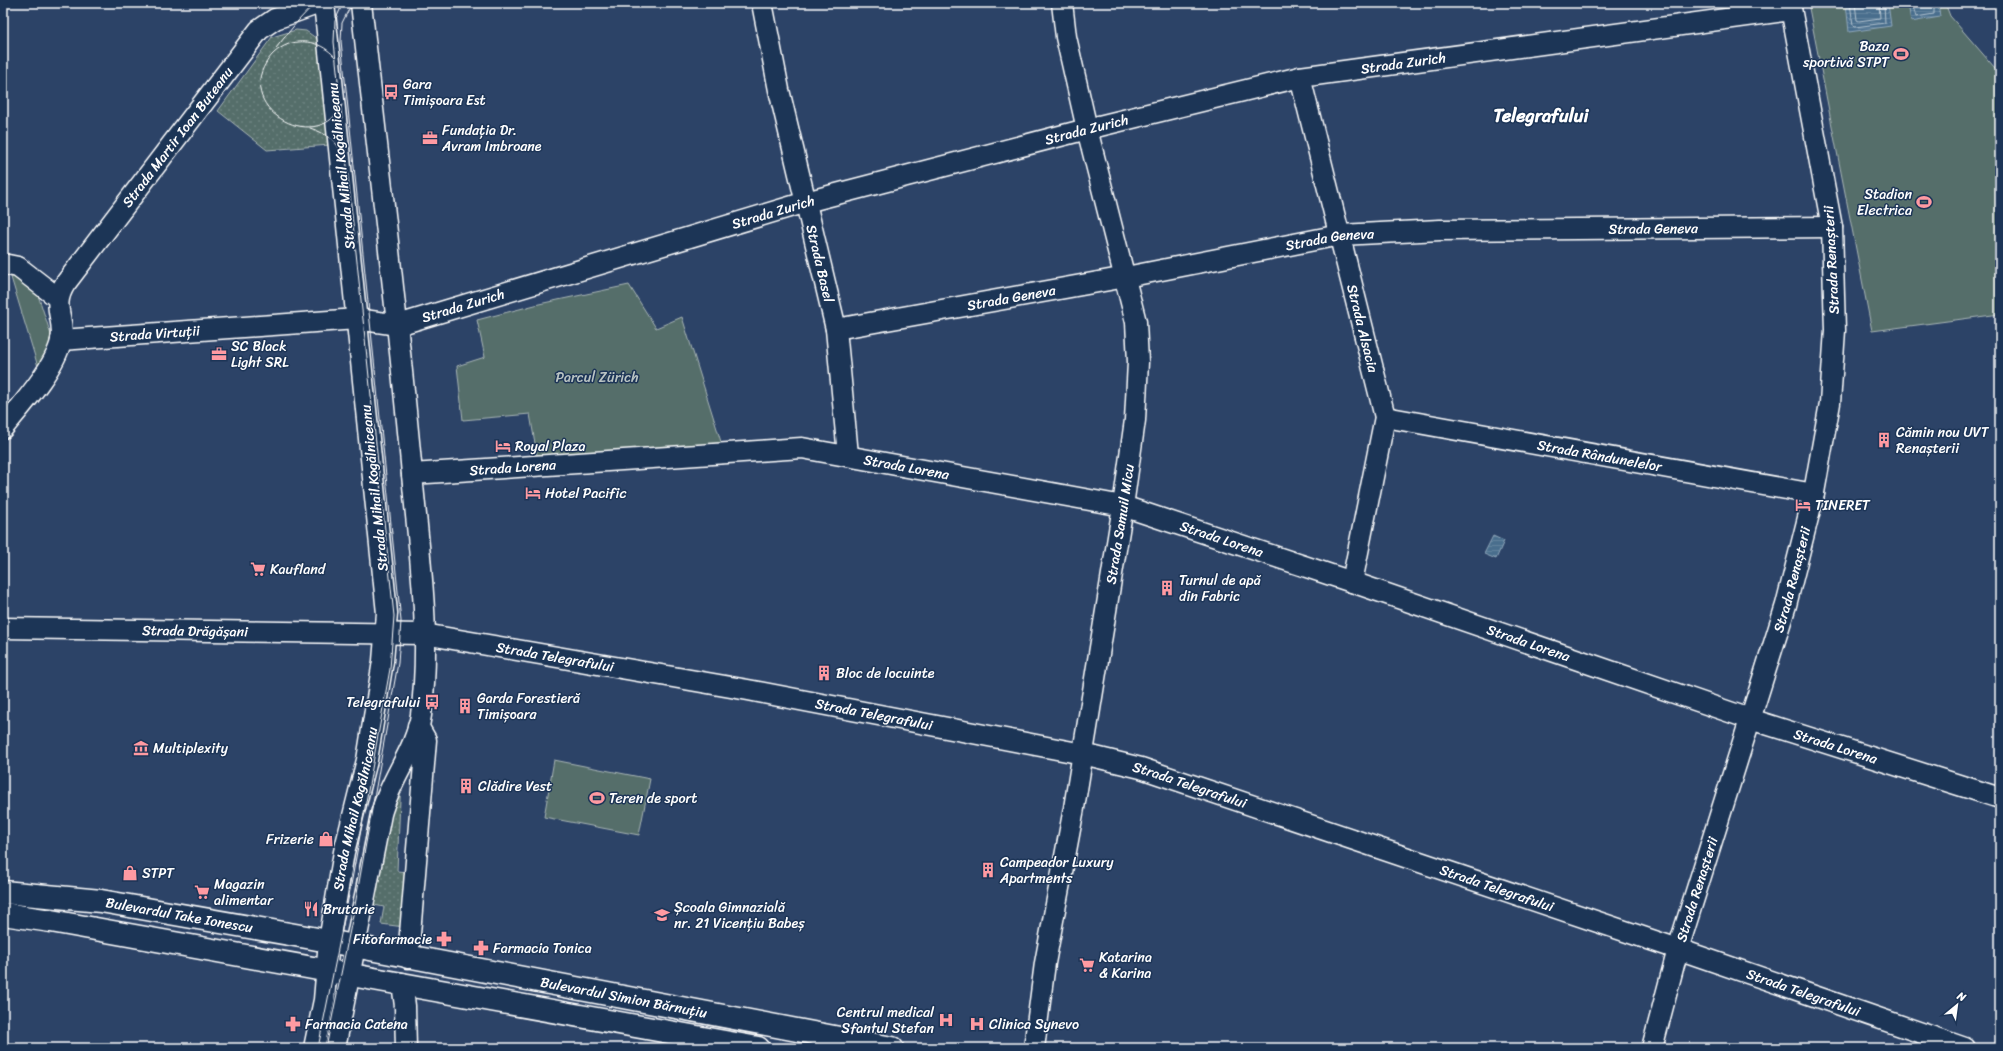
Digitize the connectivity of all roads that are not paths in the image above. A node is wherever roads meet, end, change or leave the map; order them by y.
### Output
1 (320, 3) edge
2 (324, 3) edge
3 (361, 3) edge
4 (762, 3) edge
5 (1062, 3) edge
6 (1790, 6) edge
7 (1300, 77) junction
8 (1087, 129) junction
9 (806, 202) junction
10 (1832, 227) junction
11 (1340, 235) junction
12 (3, 264) edge
13 (1126, 277) junction
14 (58, 298) junction
15 (357, 319) junction
16 (398, 325) junction
17 (836, 329) junction
18 (62, 340) junction
19 (1385, 417) junction
20 (3, 428) edge
21 (848, 456) junction
22 (412, 474) junction
23 (1814, 494) junction
24 (1123, 506) junction
25 (1352, 582) junction
26 (3, 628) edge
27 (386, 632) junction
28 (424, 634) junction
29 (1750, 720) junction
30 (418, 726) junction
31 (1083, 754) junction
32 (2000, 798) edge
33 (3, 892) edge
34 (3, 914) edge
35 (329, 941) junction
36 (355, 947) junction
37 (1678, 949) junction
38 (408, 958) junction
39 (326, 969) junction
40 (350, 974) junction
41 (402, 983) junction
42 (314, 1048) edge
43 (335, 1048) edge
44 (406, 1048) edge
45 (758, 1048) edge
46 (892, 1048) edge
47 (1034, 1048) edge
48 (1652, 1048) edge
49 (1965, 1048) edge

1 - 14 street, Strada Martir Ioan Buteanu
2 - 15 street, Strada Mihail Kogălniceanu
3 - 16 street, Strada Mihail Kogălniceanu
4 - 9 street, Strada Basel
5 - 8 street, Strada Samuil Micu
6 - 7 street, Strada Zurich
6 - 10 street, Strada Renașterii
7 - 8 street, Strada Zurich
7 - 11 street, Strada Alsacia
8 - 9 street, Strada Zurich
8 - 13 street, Strada Samuil Micu
9 - 16 street, Strada Zurich
9 - 17 street, Strada Basel
10 - 11 street, Strada Geneva
10 - 23 street, Strada Renașterii
11 - 13 street, Strada Geneva
11 - 19 street, Strada Alsacia
12 - 14 street
13 - 17 street, Strada Geneva
13 - 24 street, Strada Samuil Micu
14 - 18 street
15 - 16 street, Strada Virtuții
15 - 18 street, Strada Virtuții
15 - 27 street, Strada Mihail Kogălniceanu
16 - 22 street, Strada Mihail Kogălniceanu
17 - 21 street, Strada Basel
18 - 20 street
19 - 23 street, Strada Rândunelelor
19 - 25 street, Strada Alsacia
21 - 22 street, Strada Lorena
21 - 24 street, Strada Lorena
22 - 28 street, Strada Mihail Kogălniceanu
23 - 29 street, Strada Renașterii
24 - 25 street, Strada Lorena
24 - 31 street, Strada Samuil Micu
25 - 29 street, Strada Lorena
26 - 27 street, Strada Drăgășani
27 - 28 street, Strada Telegrafului
27 - 35 street, Strada Mihail Kogălniceanu
28 - 30 street, Strada Mihail Kogălniceanu
28 - 31 street, Strada Telegrafului
29 - 32 street, Strada Lorena
29 - 37 street, Strada Renașterii
30 - 36 street, Strada Mihail Kogălniceanu
30 - 38 street
31 - 37 street, Strada Telegrafului
31 - 47 street, Strada Samuil Micu
33 - 35 main road, Bulevardul Take Ionescu
34 - 39 main road, Bulevardul Take Ionescu
35 - 36 main road, Bulevardul Take Ionescu
35 - 39 street, Strada Mihail Kogălniceanu
36 - 38 main road, Bulevardul Simion Bărnuțiu
36 - 40 street, Strada Mihail Kogălniceanu
37 - 48 street, Strada Renașterii
37 - 49 street, Strada Telegrafului
38 - 46 main road, Bulevardul Simion Bărnuțiu
39 - 40 main road, Bulevardul Simion Bărnuțiu
39 - 42 street, Strada Mihail Kogălniceanu
40 - 41 main road, Bulevardul Simion Bărnuțiu
40 - 43 street, Strada Mihail Kogălniceanu
41 - 44 street
41 - 45 main road, Bulevardul Simion Bărnuțiu

